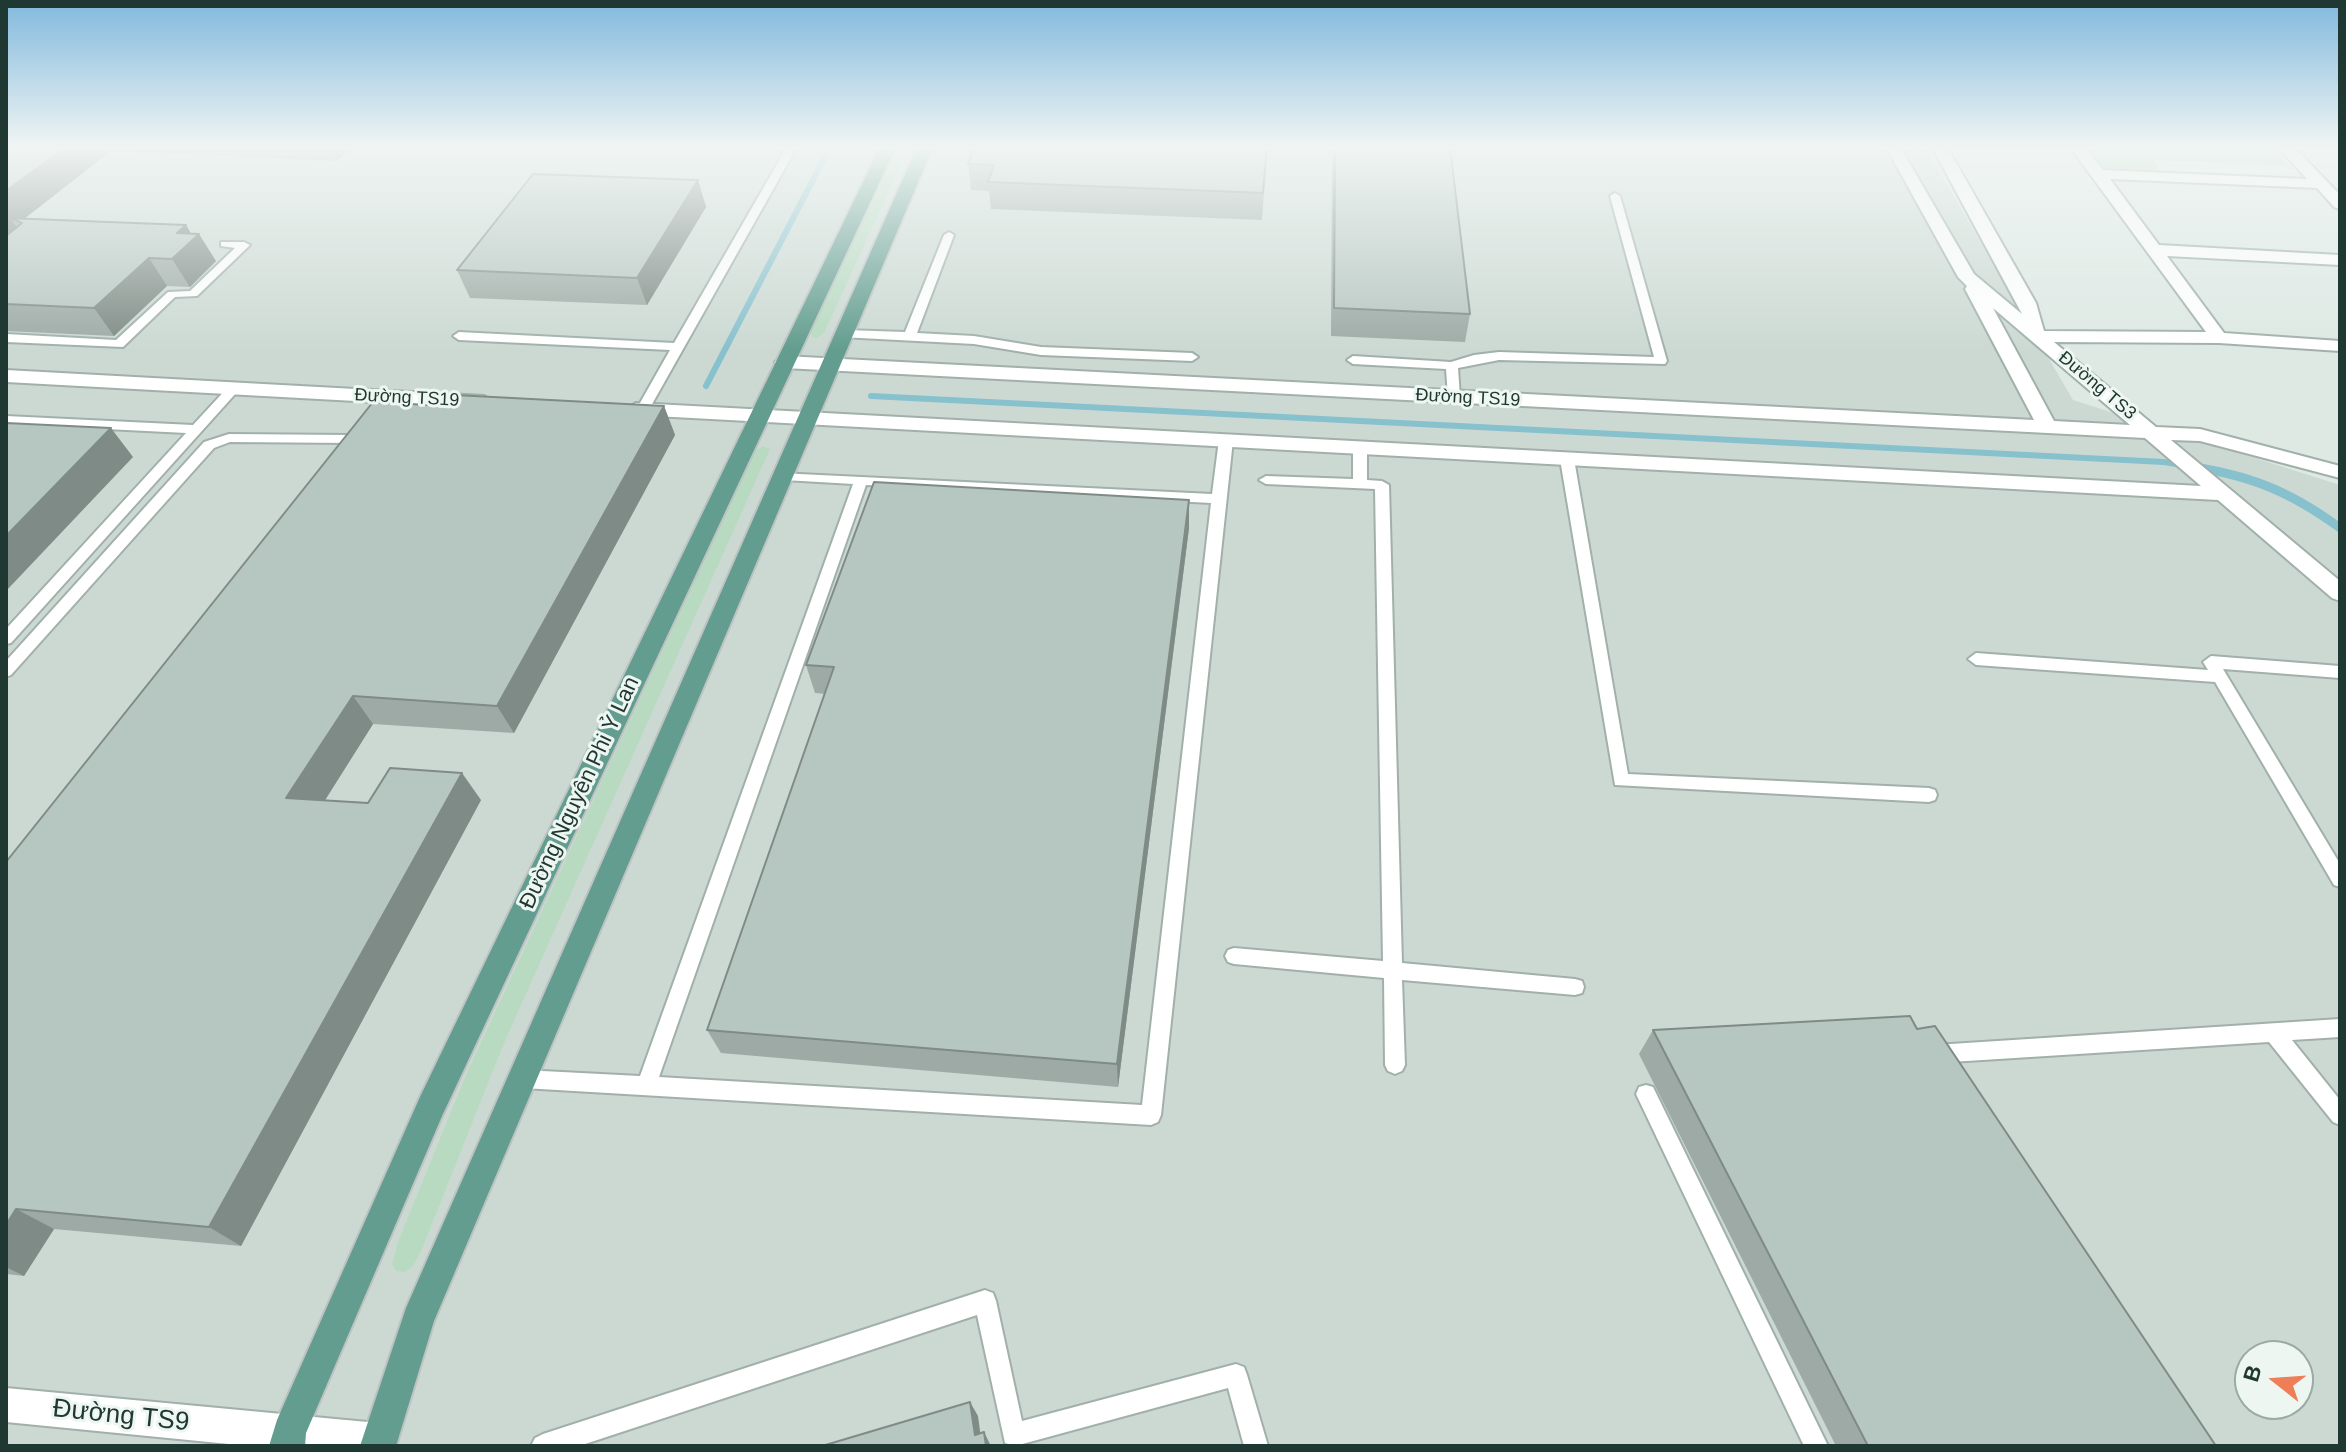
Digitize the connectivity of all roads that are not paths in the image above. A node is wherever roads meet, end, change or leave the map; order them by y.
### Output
1 (753, 215) edge
2 (855, 215) edge
3 (896, 215) edge
4 (1620, 215) edge
5 (1932, 215) edge
6 (1978, 215) edge
7 (2128, 215) edge
8 (949, 235) dead end
9 (225, 244) dead end
10 (2154, 250) junction
11 (2340, 260) edge
12 (1967, 277) junction
13 (845, 334) junction
14 (459, 336) dead end
15 (910, 336) junction
16 (2037, 336) junction
17 (6, 338) edge
18 (2219, 338) junction
19 (2340, 346) edge
20 (678, 347) junction
21 (1168, 356) junction
22 (1192, 357) dead end
23 (1353, 360) dead end
24 (784, 362) junction
25 (831, 365) junction
26 (1452, 366) junction
27 (6, 376) edge
28 (1166, 382) junction
29 (233, 389) junction
30 (1454, 397) junction
31 (503, 403) edge
32 (611, 408) edge
33 (642, 410) junction
34 (759, 415) junction
35 (809, 417) junction
36 (6, 420) edge
37 (2047, 427) junction
38 (196, 429) junction
39 (2152, 433) junction
40 (350, 439) edge
41 (1226, 440) junction
42 (1360, 447) junction
43 (1567, 459) junction
44 (2340, 472) edge
45 (784, 476) junction
46 (861, 480) junction
47 (1266, 480) dead end
48 (1360, 484) junction
49 (2224, 494) junction
50 (1218, 499) junction
51 (2340, 593) edge
52 (6, 639) edge
53 (1976, 659) dead end
54 (6, 671) edge
55 (2340, 672) edge
56 (2220, 677) junction
57 (1929, 795) dead end
58 (2340, 880) edge
59 (1234, 956) dead end
60 (1393, 971) junction
61 (1575, 987) dead end
62 (2340, 1028) edge
63 (2274, 1033) junction
64 (1395, 1065) dead end
65 (1951, 1078) edge
66 (523, 1079) junction
67 (646, 1086) junction
68 (1646, 1094) dead end
69 (2340, 1115) edge
70 (6, 1405) edge
71 (288, 1439) edge
72 (378, 1444) edge
73 (543, 1446) edge
74 (1256, 1446) edge
75 (1816, 1446) edge

1 - 20 lane
2 - 24 main road, Đường Nguyên Phi Ỷ Lan
3 - 13 main road
4 - 26 lane
5 - 12 street, Đường TS3
6 - 16 street
7 - 10 street
8 - 15 lane
9 - 17 lane
10 - 11 street
10 - 18 street
12 - 16 street, Đường TS3
12 - 37 street
13 - 15 lane
13 - 25 main road
14 - 20 lane
15 - 21 lane
16 - 18 street
16 - 39 street, Đường TS3
18 - 19 street
20 - 33 lane
21 - 22 lane
21 - 28 lane
23 - 26 lane
24 - 25 street, Đường TS19
24 - 34 main road, Đường Nguyên Phi Ỷ Lan
25 - 28 street, Đường TS19
25 - 35 main road
26 - 30 lane
27 - 29 street, Đường TS19
28 - 30 street, Đường TS19
29 - 31 street, Đường TS19
29 - 38 lane
30 - 37 street, Đường TS19
32 - 33 street
33 - 34 street
34 - 35 street
34 - 71 main road, Đường Nguyên Phi Ỷ Lan
35 - 41 street
35 - 45 main road
36 - 38 lane
37 - 39 street, Đường TS19
38 - 52 lane
39 - 44 street, Đường TS19
39 - 49 street, Đường TS3
40 - 54 lane
41 - 42 street
41 - 50 lane
42 - 43 street
42 - 48 lane
43 - 49 street
43 - 57 lane
45 - 46 lane
45 - 66 main road
46 - 50 lane
46 - 67 lane
47 - 48 lane
48 - 60 lane
49 - 51 street, Đường TS3
50 - 67 lane
53 - 56 lane
55 - 56 lane
56 - 58 lane
59 - 60 lane
60 - 61 lane
60 - 64 lane
62 - 63 lane
63 - 65 lane
63 - 69 lane
66 - 67 lane
66 - 72 main road
68 - 75 lane
70 - 71 street, Đường TS9
71 - 72 street, Đường TS9
73 - 74 lane

